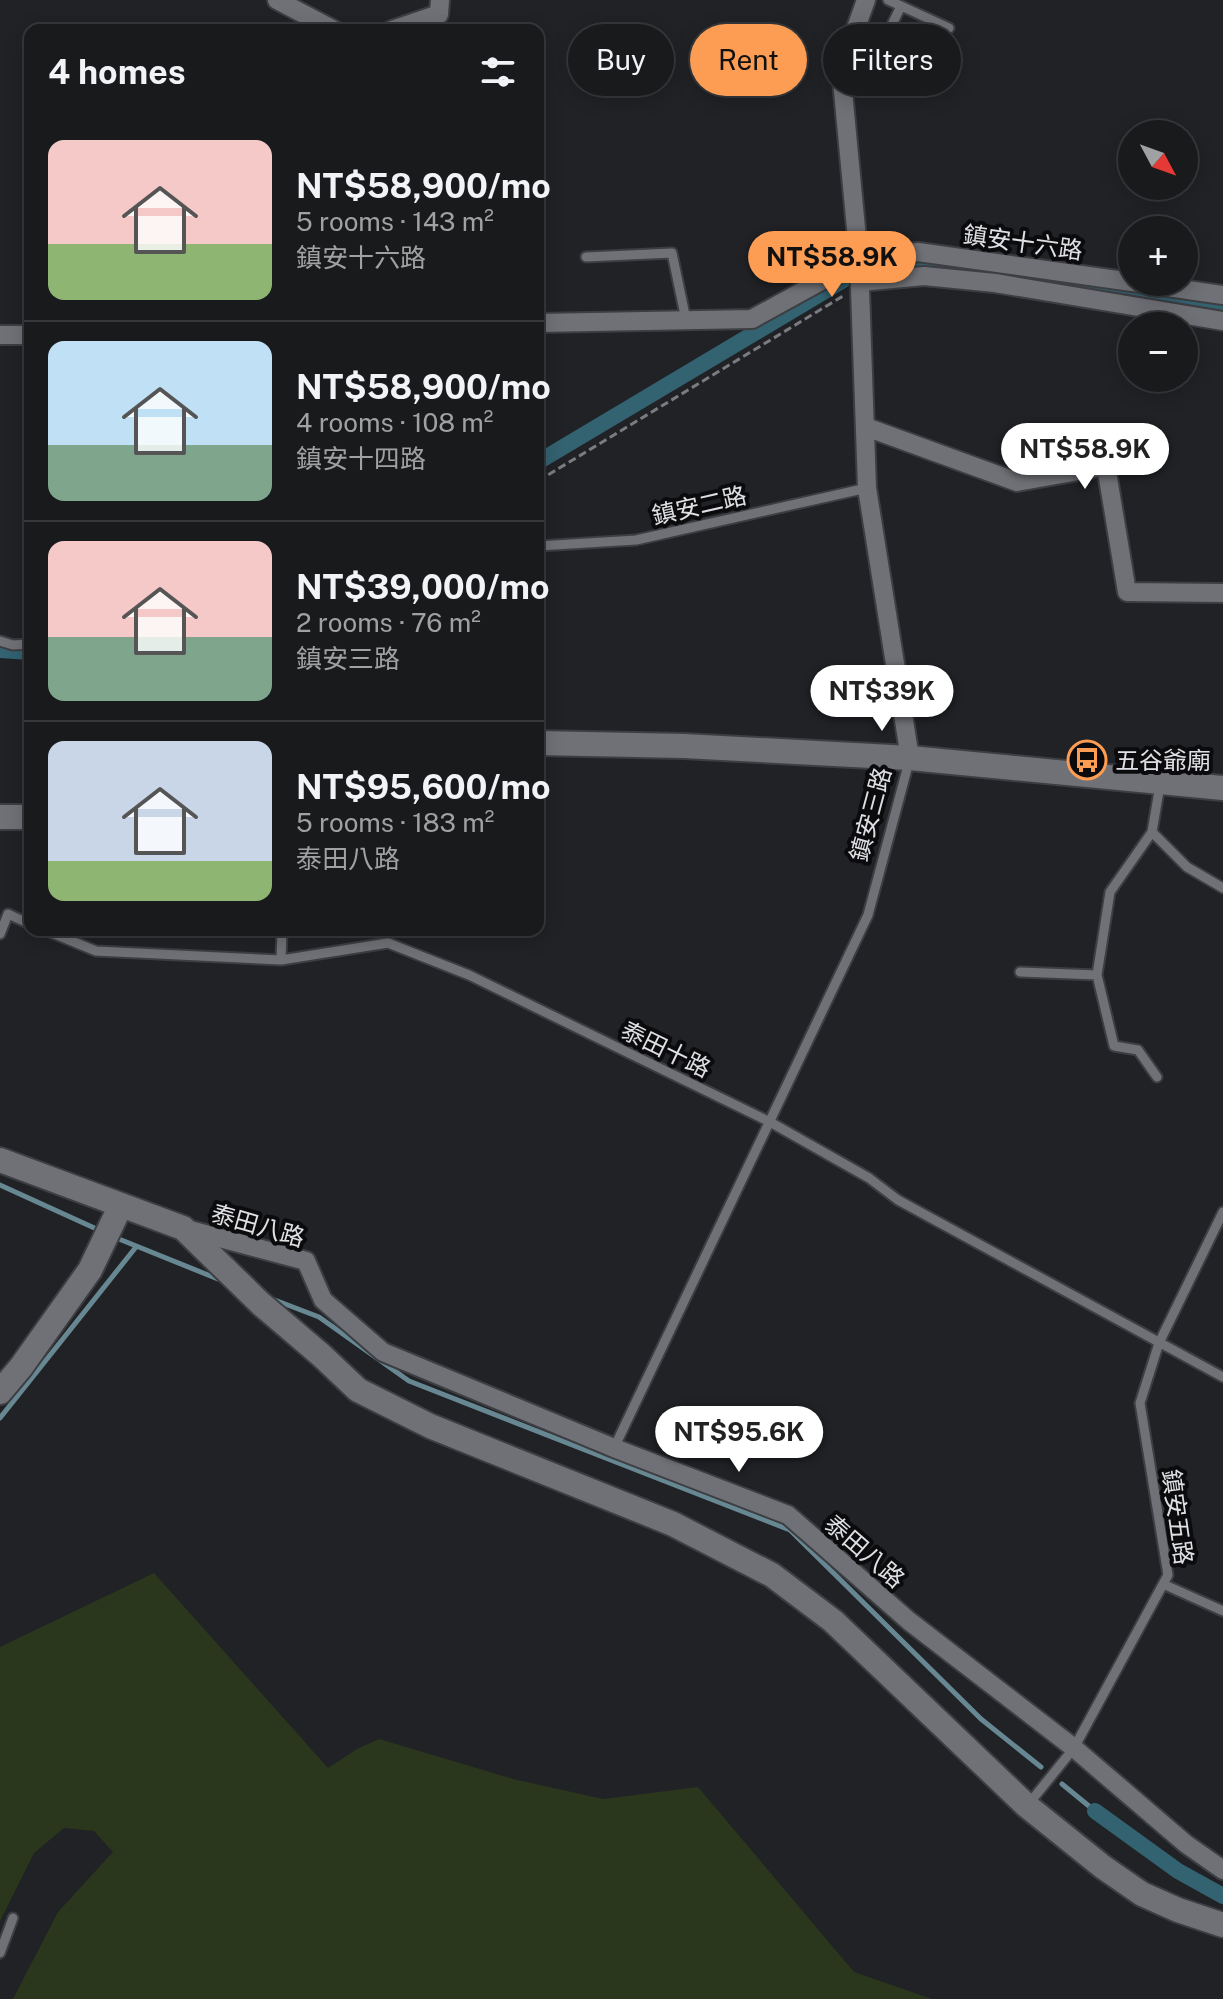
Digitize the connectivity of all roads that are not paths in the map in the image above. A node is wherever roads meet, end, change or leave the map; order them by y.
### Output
1 (277, 0) edge
2 (440, 0) edge
3 (866, 0) edge
4 (888, 0) edge
5 (901, 6) junction
6 (323, 24) edge
7 (410, 24) edge
8 (892, 24) edge
9 (940, 24) edge
10 (586, 257) dead end
11 (859, 260) junction
12 (1118, 280) edge
13 (860, 282) junction
14 (1198, 291) edge
15 (1223, 295) edge
16 (686, 320) junction
17 (1223, 321) edge
18 (544, 323) edge
19 (0, 335) edge
20 (24, 335) edge
21 (866, 427) junction
22 (867, 488) junction
23 (544, 546) edge
24 (1223, 593) edge
25 (0, 641) edge
26 (24, 644) edge
27 (544, 743) edge
28 (910, 758) junction
29 (1161, 782) junction
30 (1223, 788) edge
31 (0, 817) edge
32 (24, 817) edge
33 (1152, 832) junction
34 (1223, 888) edge
35 (24, 921) edge
36 (0, 934) edge
37 (60, 936) edge
38 (282, 936) edge
39 (281, 960) junction
40 (1020, 972) dead end
41 (1097, 975) junction
42 (1157, 1077) dead end
43 (770, 1122) junction
44 (0, 1160) edge
45 (121, 1205) junction
46 (1223, 1212) edge
47 (183, 1228) junction
48 (1159, 1343) junction
49 (1223, 1377) edge
50 (0, 1392) edge
51 (614, 1448) junction
52 (1163, 1584) junction
53 (1223, 1611) edge
54 (1074, 1748) junction
55 (1027, 1806) junction
56 (1223, 1870) edge
57 (13, 1918) dead end
58 (1223, 1925) edge
59 (0, 1953) edge

1 - 6 street
2 - 7 street
3 - 11 street, 鎮安三路
4 - 5 lane
5 - 8 lane
5 - 9 lane
10 - 16 lane
11 - 12 street, 鎮安十六路
11 - 13 street, 鎮安三路
11 - 16 street, 鎮安十六路
13 - 17 street
13 - 21 street, 鎮安三路
14 - 15 street, 鎮安十六路
16 - 18 street, 鎮安十六路
19 - 20 street
21 - 22 street, 鎮安三路
21 - 24 street
22 - 23 lane, 鎮安二路
22 - 28 street, 鎮安三路
25 - 26 lane
27 - 28 street
28 - 29 street
28 - 43 lane, 鎮安三路
29 - 30 street
29 - 33 lane
31 - 32 street
33 - 34 lane
33 - 41 lane
35 - 36 lane
37 - 39 lane, 泰田十路
38 - 39 lane
39 - 43 lane, 泰田十路
40 - 41 lane
41 - 42 lane
43 - 48 lane, 泰田十路
43 - 51 lane, 鎮安三路
44 - 45 street
45 - 47 street
45 - 50 street
46 - 48 lane, 鎮安五路
47 - 51 street, 泰田八路
47 - 55 street
48 - 49 lane, 泰田十路
48 - 52 lane, 鎮安五路
51 - 54 street, 泰田八路
52 - 53 lane
52 - 54 lane, 鎮安五路
54 - 55 lane, 鎮安五路
54 - 56 street, 泰田八路
55 - 58 street
57 - 59 lane

